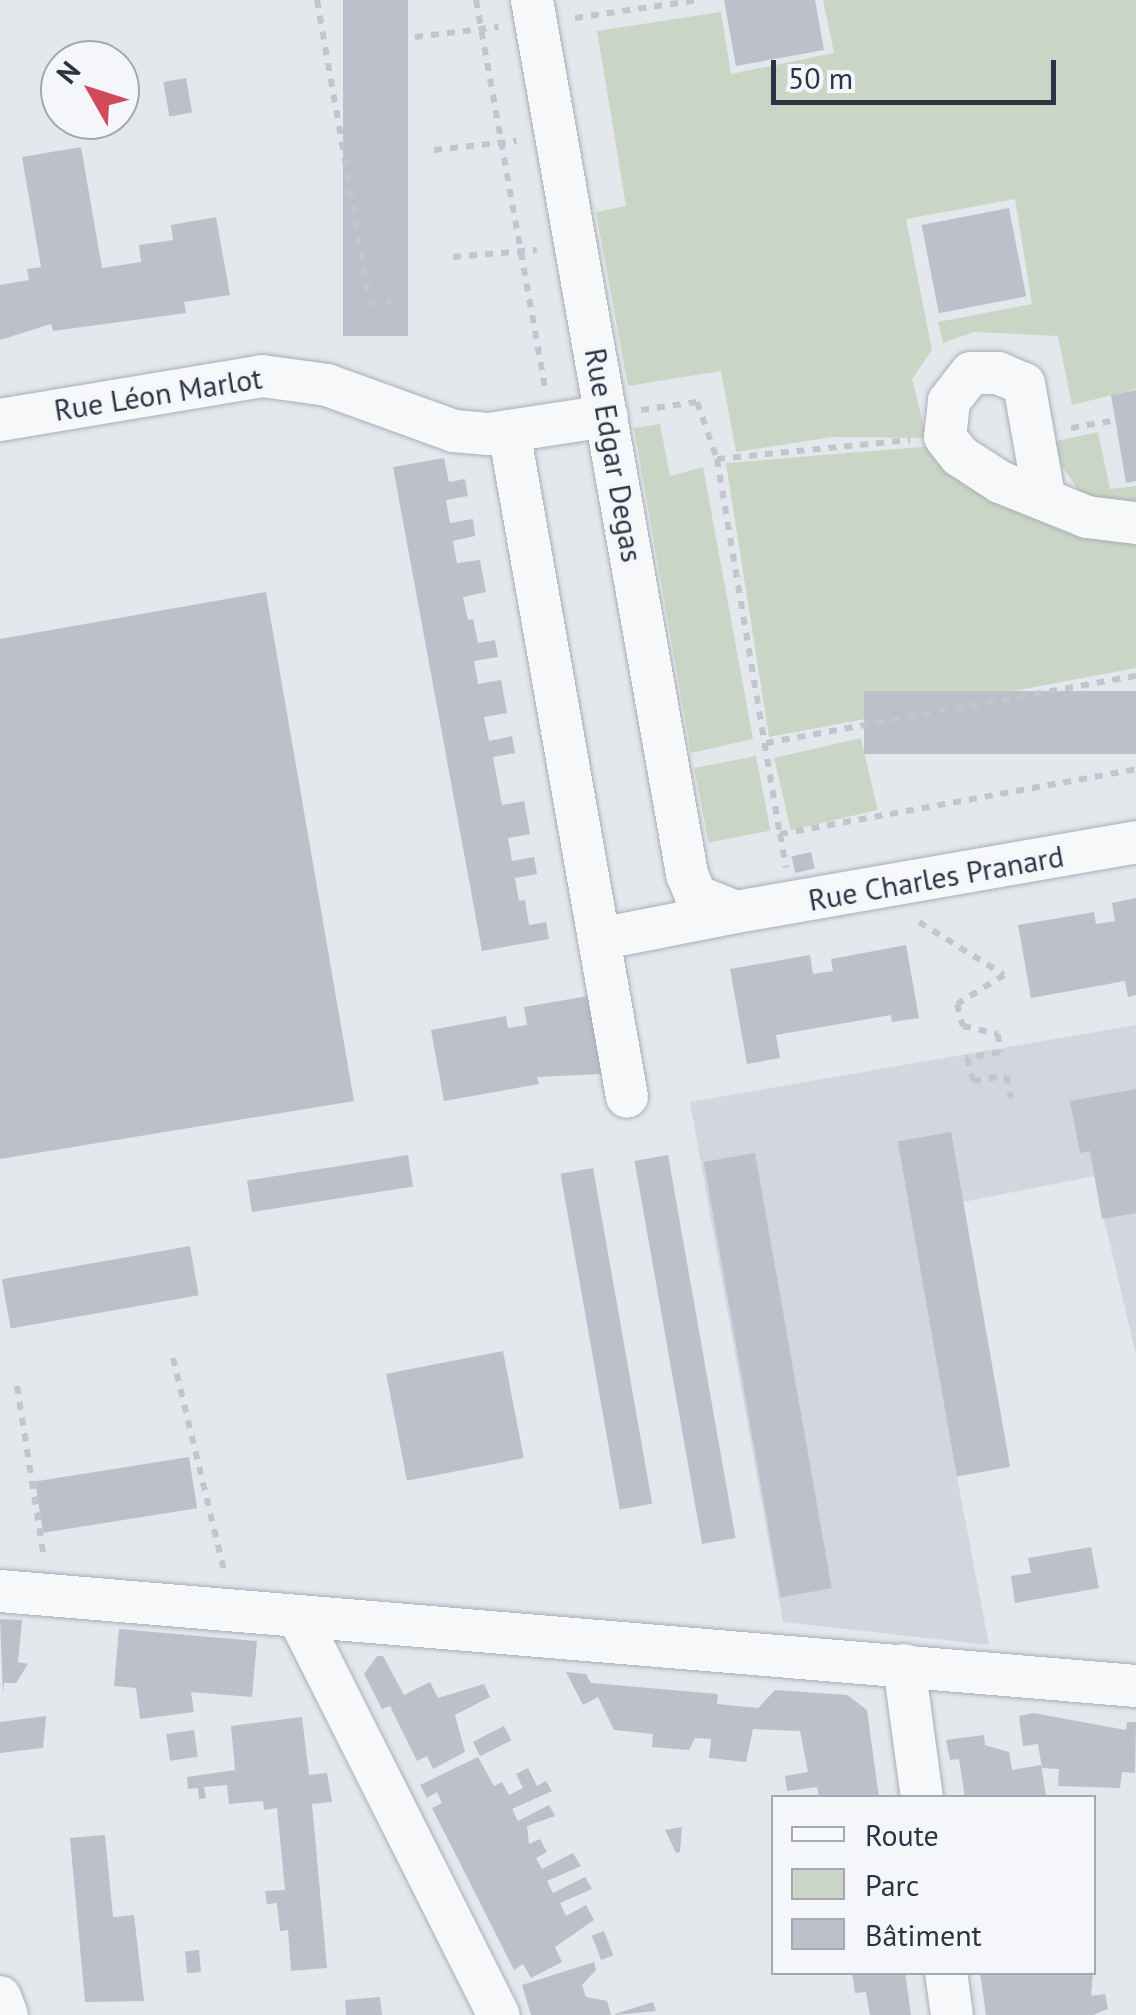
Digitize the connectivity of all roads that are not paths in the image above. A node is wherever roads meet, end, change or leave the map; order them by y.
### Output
1 (534, 12) edge
2 (0, 420) edge
3 (610, 430) junction
4 (509, 431) junction
5 (1044, 496) junction
6 (1136, 523) edge
7 (1136, 842) edge
8 (722, 908) junction
9 (599, 939) junction
10 (627, 1097) dead end
11 (0, 1592) edge
12 (300, 1620) junction
13 (904, 1665) junction
14 (1136, 1686) edge
15 (922, 1795) edge
16 (946, 1975) edge
17 (0, 1998) edge
18 (7, 2015) edge
19 (498, 2015) edge
20 (952, 2015) edge

1 - 3 street, Rue Edgar Degas
2 - 4 street, Rue Léon Marlot
3 - 4 street, Rue Léon Marlot
3 - 8 street, Rue Edgar Degas
4 - 9 street
5 - 5 street
5 - 6 street
7 - 8 street, Rue Charles Pranard
8 - 9 street, Rue Charles Pranard
9 - 10 street
11 - 12 street
12 - 13 street
12 - 19 street
13 - 14 street
13 - 15 street
16 - 20 street
17 - 18 street

